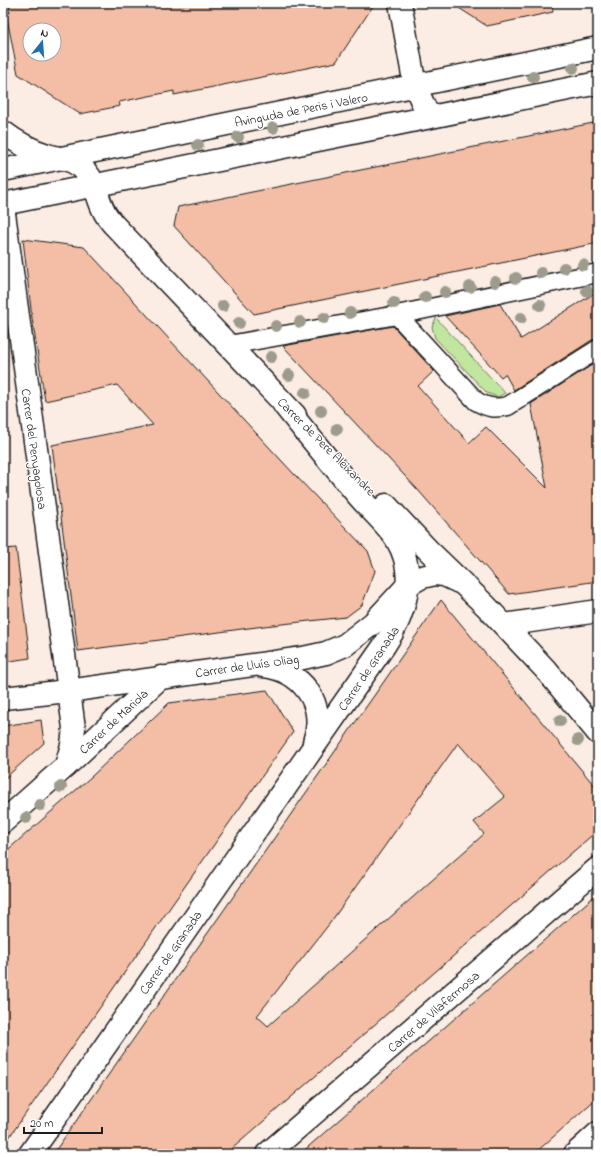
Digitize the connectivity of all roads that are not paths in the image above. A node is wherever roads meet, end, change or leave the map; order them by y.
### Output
1 (400, 3) edge
2 (598, 48) edge
3 (598, 83) edge
4 (415, 86) junction
5 (429, 117) junction
6 (3, 132) edge
7 (63, 157) junction
8 (3, 170) edge
9 (94, 185) junction
10 (3, 205) edge
11 (598, 273) edge
12 (397, 315) junction
13 (229, 345) junction
14 (598, 349) edge
15 (284, 405) junction
16 (462, 583) junction
17 (408, 585) junction
18 (598, 611) edge
19 (504, 625) junction
20 (252, 664) junction
21 (161, 677) junction
22 (68, 691) junction
23 (3, 698) edge
24 (598, 733) edge
25 (311, 751) junction
26 (66, 766) junction
27 (3, 822) edge
28 (598, 868) edge
29 (598, 1133) edge
30 (30, 1154) edge
31 (267, 1154) edge
32 (575, 1154) edge

1 - 4 street
2 - 4 street, Avinguda de Peris i Valero
3 - 5 street
4 - 5 street
4 - 7 street, Avinguda de Peris i Valero
5 - 9 street
6 - 7 street
7 - 8 street, Avinguda de Peris i Valero
7 - 9 street, Carrer de Pere Aleixandre
9 - 10 street
9 - 13 street, Carrer de Pere Aleixandre
10 - 22 street, Carrer del Penyagolosa
11 - 12 street
12 - 13 street
12 - 14 street
13 - 15 street, Carrer de Pere Aleixandre
15 - 16 street, Carrer de Pere Aleixandre
15 - 17 street, Carrer de Granada
16 - 17 street, Carrer de Lluís Oliag
16 - 19 street, Carrer de Pere Aleixandre
17 - 20 street, Carrer de Lluís Oliag
17 - 25 street, Carrer de Granada
18 - 19 street
19 - 24 street, Carrer de Pere Aleixandre
20 - 21 street, Carrer de Lluís Oliag
20 - 25 street, Carrer de Granada
21 - 22 street, Carrer de Lluís Oliag
21 - 26 street, Carrer de Mariola
22 - 23 street, Carrer de Lluís Oliag
22 - 26 street, Carrer de Mariola
25 - 30 street, Carrer de Granada
26 - 27 street, Carrer de Mariola
28 - 31 street, Carrer de Vilafermosa
29 - 32 street

